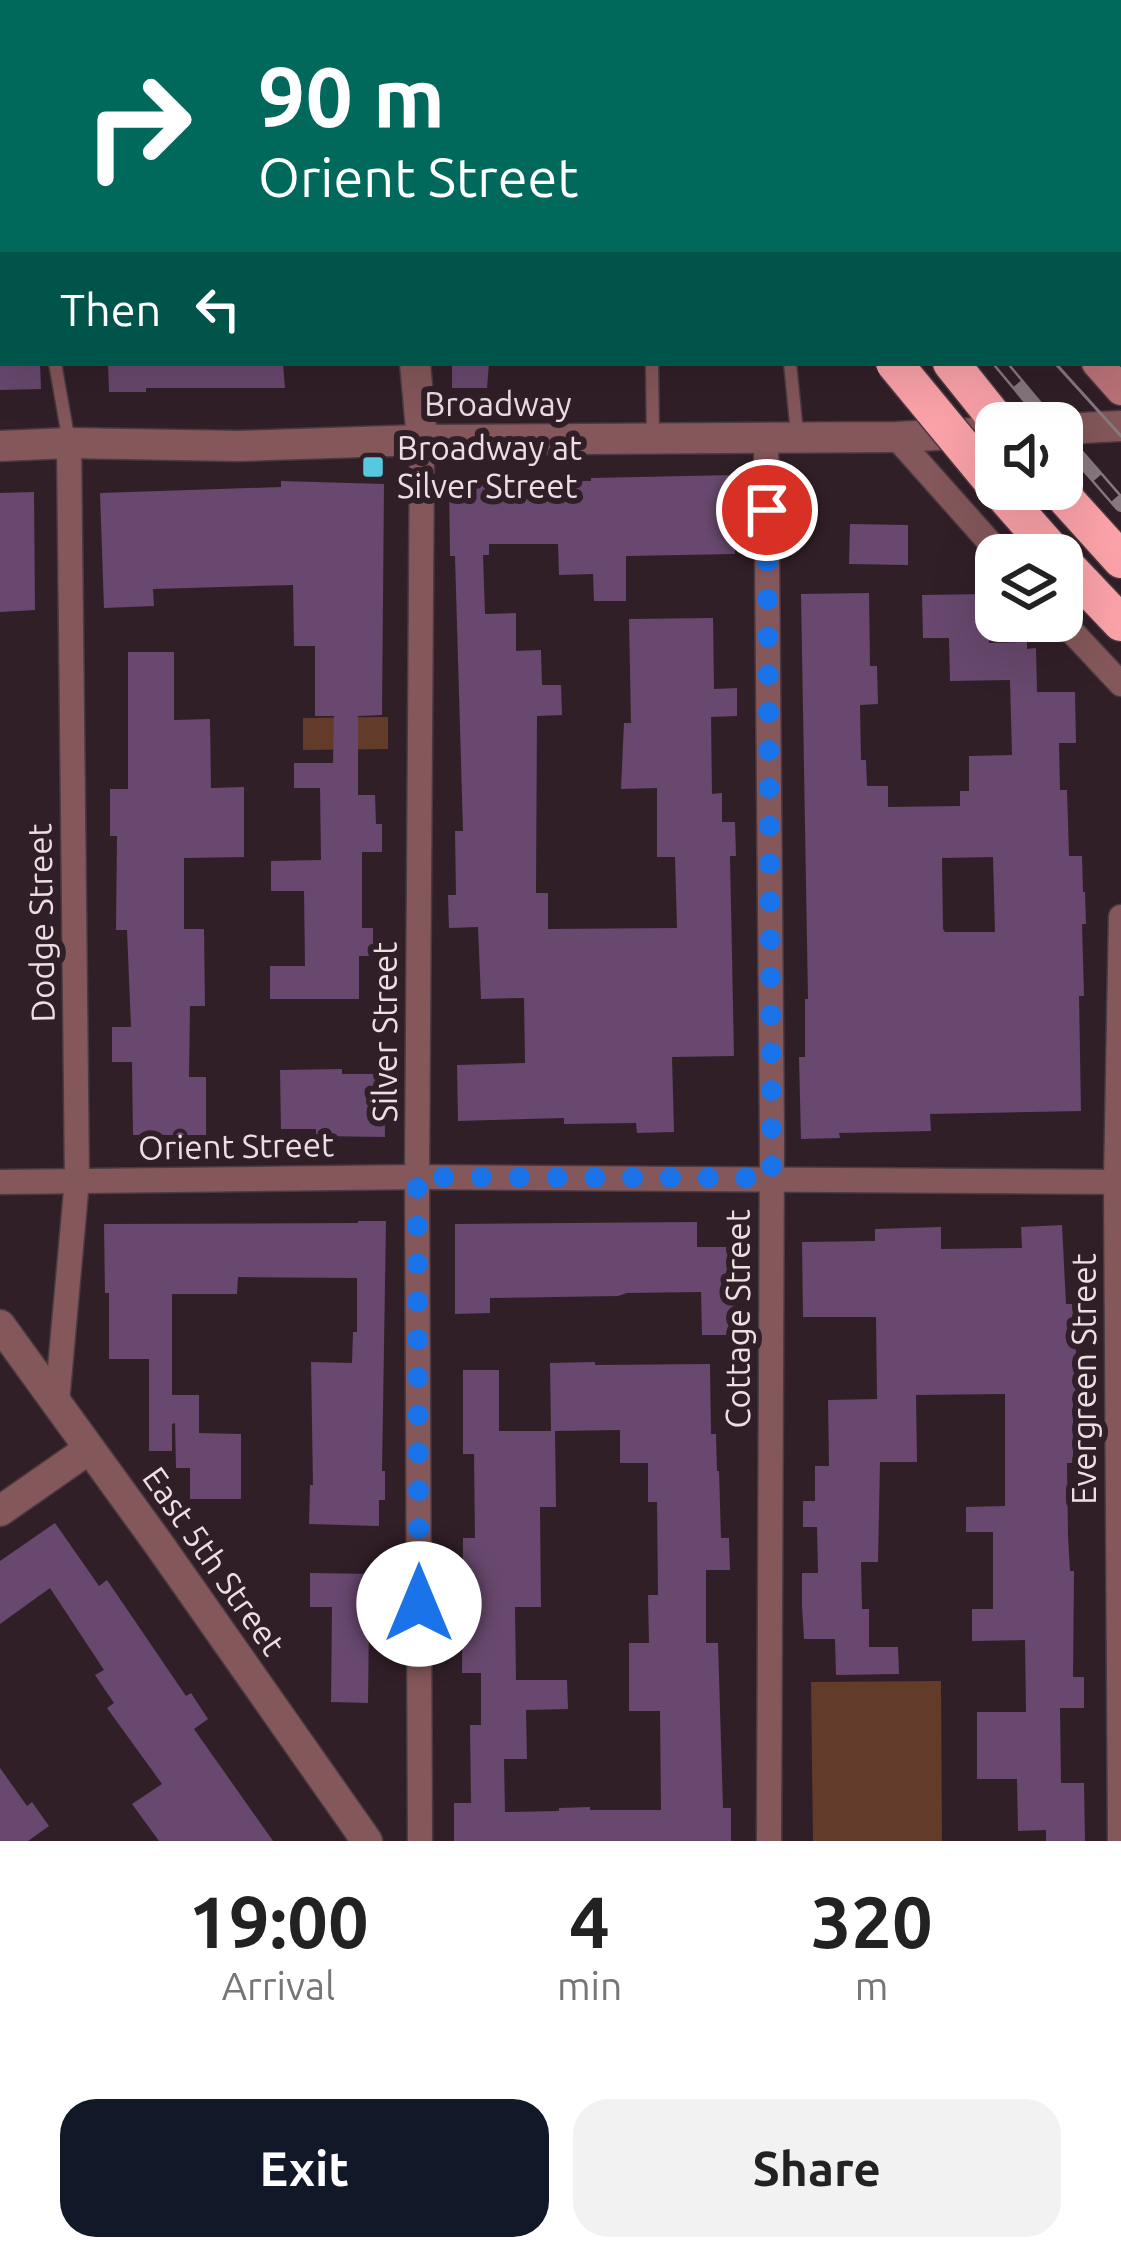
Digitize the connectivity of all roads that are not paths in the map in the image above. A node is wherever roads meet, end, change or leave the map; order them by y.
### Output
1 (56, 366) edge
2 (415, 366) edge
3 (652, 366) edge
4 (790, 366) edge
5 (897, 366) edge
6 (954, 366) edge
7 (1100, 366) edge
8 (1121, 389) edge
9 (982, 402) edge
10 (1121, 426) edge
11 (1083, 428) edge
12 (975, 433) edge
13 (896, 436) junction
14 (782, 437) junction
15 (653, 439) junction
16 (422, 440) junction
17 (69, 443) junction
18 (0, 446) edge
19 (975, 460) edge
20 (1017, 510) edge
21 (1076, 510) edge
22 (982, 534) edge
23 (1038, 534) edge
24 (1121, 560) edge
25 (1083, 583) edge
26 (1121, 623) edge
27 (1082, 642) edge
28 (1121, 684) edge
29 (1121, 917) edge
30 (417, 1177) junction
31 (772, 1178) junction
32 (77, 1180) junction
33 (0, 1182) edge
34 (1118, 1182) edge
35 (0, 1325) edge
36 (57, 1402) junction
37 (89, 1449) junction
38 (0, 1511) edge
39 (367, 1841) edge
40 (420, 1841) edge
41 (770, 1841) edge
42 (1120, 1841) edge

1 - 17 lane
2 - 16 street
3 - 15 lane
4 - 14 lane
5 - 19 highway, bridge
6 - 9 highway
7 - 8 main road
10 - 11 street
12 - 13 street, Broadway
13 - 14 street, Broadway
13 - 22 street
14 - 15 street, Broadway
14 - 31 street, Cottage Street
15 - 16 street, Broadway
16 - 17 street, Broadway
16 - 30 street, Silver Street
17 - 18 street, Broadway
17 - 32 street, Dodge Street
20 - 23 highway
21 - 24 highway
25 - 26 highway
27 - 28 street
29 - 34 street, Evergreen Street
30 - 31 street, Orient Street
30 - 32 street, Orient Street
30 - 40 street, Silver Street
31 - 34 street, Orient Street
31 - 41 street, Cottage Street
32 - 33 street, Orient Street
32 - 36 street, Dodge Street
34 - 42 street, Evergreen Street
35 - 36 street, East 5th Street
36 - 37 street, East 5th Street
37 - 38 street
37 - 39 street, East 5th Street

